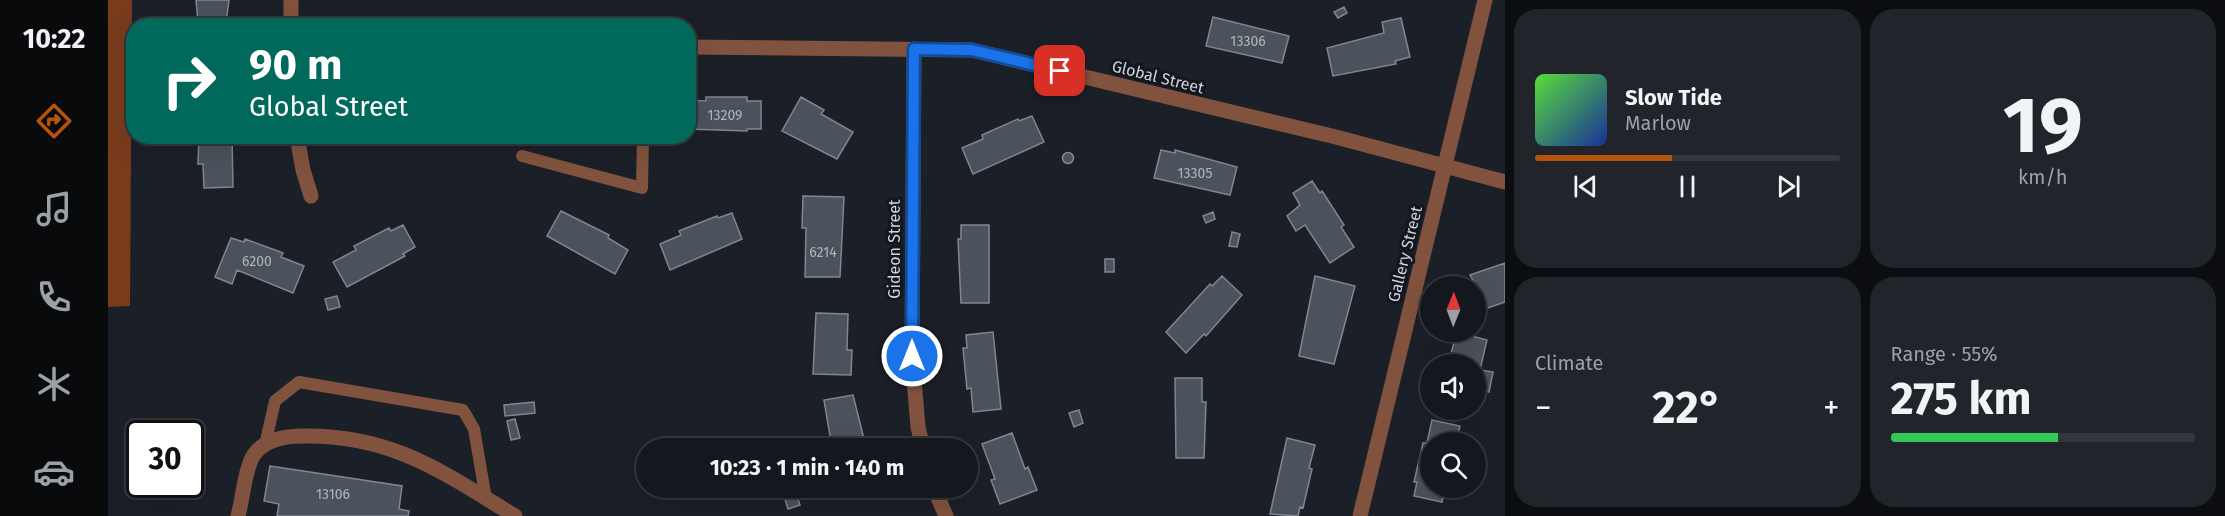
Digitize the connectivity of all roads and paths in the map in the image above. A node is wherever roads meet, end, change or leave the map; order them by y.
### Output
1 (291, 0) edge
2 (1485, 0) edge
3 (291, 18) edge
4 (696, 47) edge
5 (914, 49) junction
6 (298, 144) edge
7 (644, 144) edge
8 (522, 156) dead end
9 (1445, 166) junction
10 (1505, 182) edge
11 (312, 196) dead end
12 (921, 438) edge
13 (264, 445) junction
14 (938, 498) edge
15 (486, 499) junction
16 (238, 516) edge
17 (515, 516) edge
18 (946, 516) edge
19 (1360, 516) edge

1 - 3 street
2 - 9 street, Gallery Street
4 - 5 street, Global Street
5 - 9 street, Global Street
5 - 12 street, Gideon Street
6 - 11 street
7 - 8 lane
9 - 10 street, Global Street
9 - 19 street, Gallery Street
13 - 15 street
13 - 15 lane
13 - 16 street
14 - 18 street
15 - 17 street

